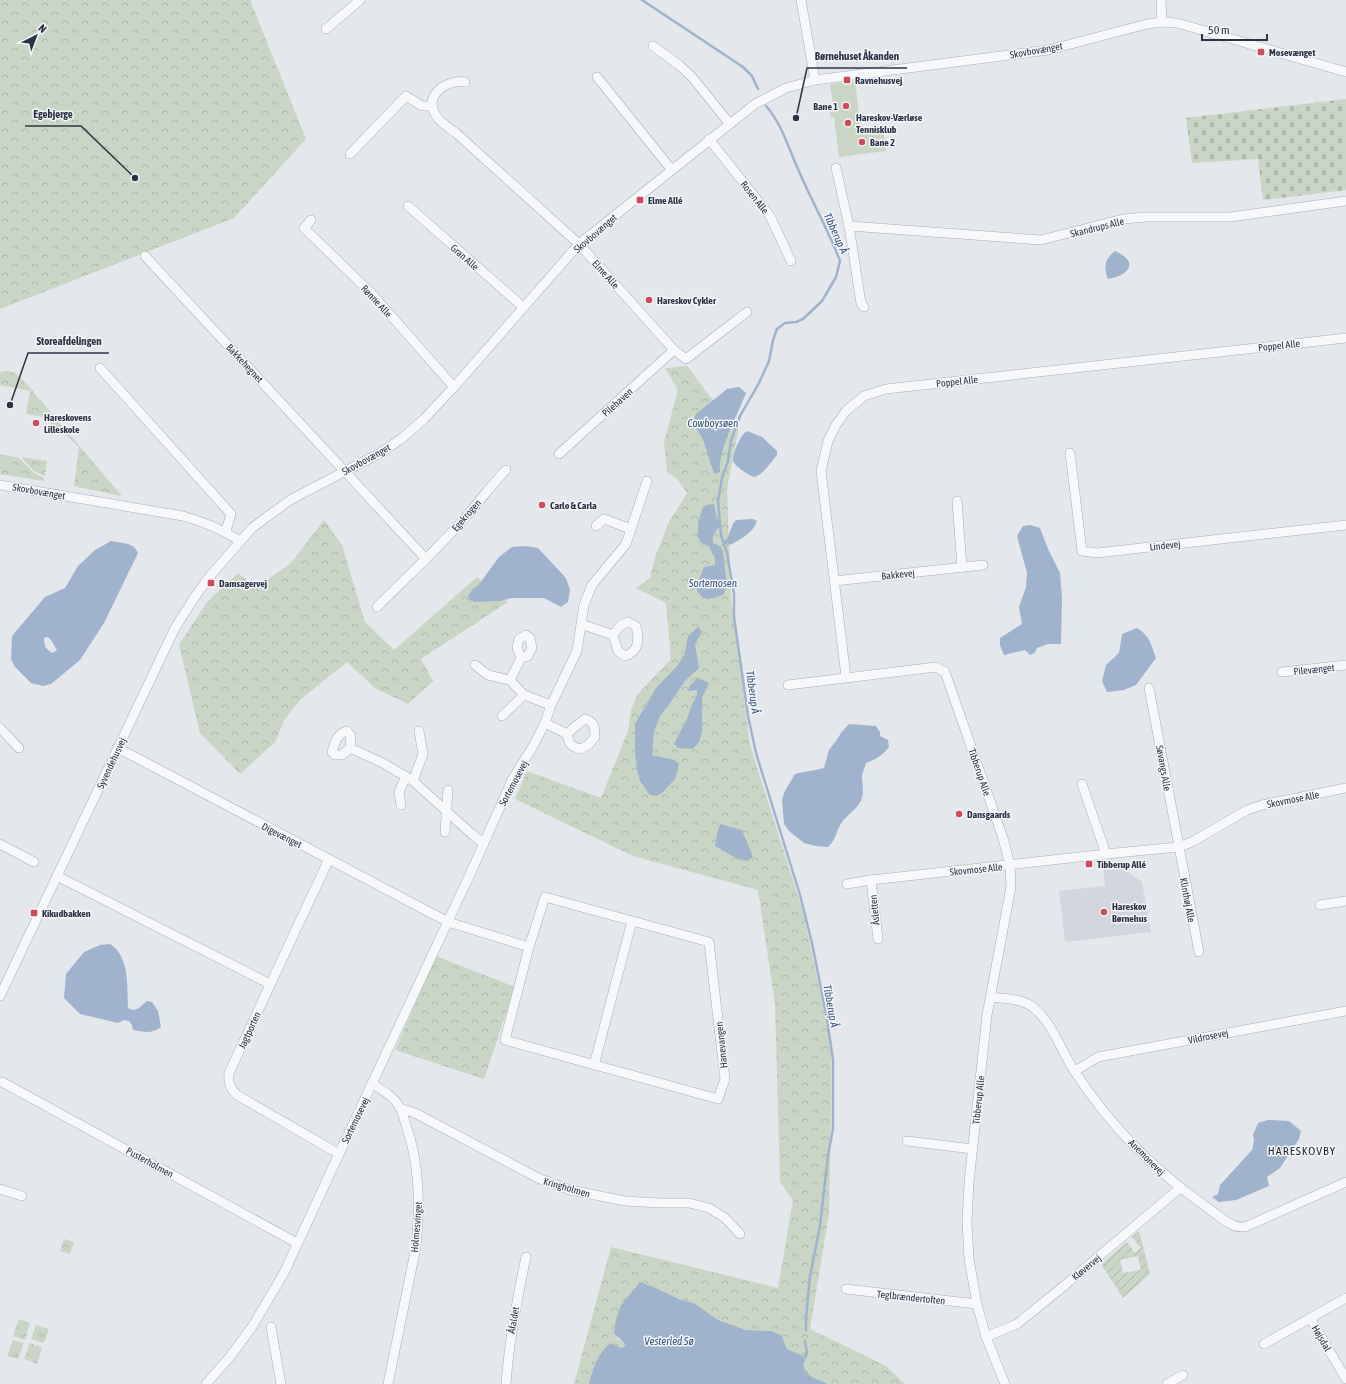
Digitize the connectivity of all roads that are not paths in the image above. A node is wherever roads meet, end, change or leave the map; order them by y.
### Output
1 (360, 0) edge
2 (801, 0) edge
3 (1161, 0) edge
4 (1162, 22) junction
5 (326, 29) dead end
6 (653, 46) dead end
7 (1346, 72) edge
8 (598, 77) dead end
9 (815, 80) junction
10 (465, 82) dead end
11 (432, 106) junction
12 (729, 123) junction
13 (709, 139) junction
14 (350, 154) dead end
15 (836, 168) dead end
16 (671, 169) junction
17 (1346, 201) edge
18 (408, 206) dead end
19 (311, 220) dead end
20 (849, 226) junction
21 (579, 244) junction
22 (145, 256) dead end
23 (792, 261) dead end
24 (523, 307) junction
25 (864, 307) dead end
26 (747, 312) dead end
27 (1346, 338) edge
28 (674, 350) junction
29 (100, 368) dead end
30 (454, 387) junction
31 (1070, 453) dead end
32 (559, 454) dead end
33 (506, 470) dead end
34 (345, 471) junction
35 (647, 481) dead end
36 (0, 485) edge
37 (957, 501) dead end
38 (1346, 525) edge
39 (596, 526) dead end
40 (632, 529) junction
41 (226, 531) junction
42 (240, 541) junction
43 (426, 559) junction
44 (983, 565) dead end
45 (962, 567) junction
46 (834, 581) junction
47 (376, 607) dead end
48 (581, 624) junction
49 (613, 635) dead end
50 (521, 658) dead end
51 (475, 665) dead end
52 (1346, 665) edge
53 (1282, 672) dead end
54 (846, 677) junction
55 (510, 680) junction
56 (788, 684) dead end
57 (1150, 688) dead end
58 (524, 695) junction
59 (551, 705) junction
60 (502, 716) dead end
61 (545, 723) junction
62 (0, 728) edge
63 (419, 730) dead end
64 (567, 734) dead end
65 (19, 748) dead end
66 (118, 748) junction
67 (350, 748) dead end
68 (410, 778) junction
69 (1082, 784) dead end
70 (1346, 788) edge
71 (448, 790) dead end
72 (401, 804) dead end
73 (446, 811) junction
74 (445, 832) dead end
75 (484, 843) junction
76 (0, 844) edge
77 (1178, 847) junction
78 (1106, 854) junction
79 (328, 859) junction
80 (34, 862) dead end
81 (1010, 865) junction
82 (57, 876) junction
83 (871, 880) junction
84 (847, 884) dead end
85 (1346, 901) edge
86 (1320, 905) dead end
87 (632, 921) junction
88 (448, 922) junction
89 (878, 939) dead end
90 (530, 947) junction
91 (1199, 952) dead end
92 (270, 984) junction
93 (0, 996) edge
94 (990, 997) junction
95 (1346, 1011) edge
96 (594, 1065) junction
97 (1075, 1071) junction
98 (2, 1082) dead end
99 (372, 1084) junction
100 (400, 1108) junction
101 (907, 1141) dead end
102 (973, 1149) junction
103 (338, 1154) junction
104 (1346, 1182) edge
105 (1180, 1188) junction
106 (0, 1189) edge
107 (22, 1196) dead end
108 (740, 1234) dead end
109 (298, 1243) junction
110 (526, 1257) dead end
111 (846, 1289) dead end
112 (1346, 1298) edge
113 (977, 1304) junction
114 (1310, 1318) junction
115 (271, 1327) dead end
116 (986, 1337) junction
117 (1264, 1344) dead end
118 (1183, 1375) dead end
119 (1346, 1379) edge
120 (206, 1384) edge
121 (281, 1384) edge
122 (388, 1384) edge
123 (506, 1384) edge
124 (1005, 1384) edge
125 (1166, 1384) edge

1 - 5 street
2 - 9 street
3 - 4 street
4 - 7 street, Skovbovænget
4 - 9 street, Skovbovænget
6 - 12 street
8 - 16 street
9 - 12 street, Skovbovænget
10 - 11 street
11 - 14 street
11 - 21 street, Elme Alle
12 - 13 street, Skovbovænget
13 - 16 street, Skovbovænget
13 - 23 street, Rosen Alle
15 - 20 street
16 - 21 street, Skovbovænget
17 - 20 street, Skandrups Alle
18 - 24 street, Gran Alle
19 - 30 street, Rønne Alle
20 - 25 street
21 - 24 street, Skovbovænget
21 - 28 street, Elme Alle
22 - 34 street, Bakkehegnet
24 - 30 street, Skovbovænget
26 - 28 street, Elme Alle
27 - 46 street, Poppel Alle
28 - 32 street, Pilehaven
29 - 41 street
30 - 34 street, Skovbovænget
31 - 38 street, Lindevej
33 - 43 street, Egekrogen
34 - 42 street, Skovbovænget
34 - 43 street
35 - 40 street, Sortemosevej
36 - 41 street, Skovbovænget
37 - 45 street
39 - 40 street
40 - 48 street, Sortemosevej
41 - 42 street, Skovbovænget
42 - 66 street, Syvendehusvej
43 - 47 street, Egekrogen
44 - 45 street, Bakkevej
45 - 46 street, Bakkevej
46 - 54 street, Poppel Alle
48 - 49 street
48 - 59 street, Sortemosevej
50 - 55 street
51 - 55 street
52 - 53 street, Pilevænget
54 - 56 street, Tibberup Alle
54 - 81 street, Tibberup Alle
55 - 58 street
57 - 77 street, Søvangs Alle
58 - 59 street
58 - 60 street
59 - 61 street, Sortemosevej
61 - 64 street
61 - 75 street, Sortemosevej
62 - 65 street
63 - 68 street
66 - 79 street, Digevænget
66 - 82 street, Syvendehusvej
67 - 68 street
68 - 72 street
68 - 73 street
69 - 78 street
70 - 77 street, Skovmose Alle
71 - 73 street
73 - 74 street
73 - 75 street
75 - 88 street, Sortemosevej
76 - 80 street
77 - 78 street, Skovmose Alle
77 - 91 street, Klinthøj Alle
78 - 81 street, Skovmose Alle
79 - 88 street, Digevænget
79 - 92 street, Jagtporten
81 - 83 street, Skovmose Alle
81 - 94 street, Tibberup Alle
82 - 92 street
82 - 93 street, Syvendehusvej
83 - 84 street, Skovmose Alle
83 - 89 street, Åsletten
85 - 86 street
87 - 90 street, Hanevangen
87 - 96 street
87 - 96 street, Hanevangen
88 - 90 street
88 - 99 street, Sortemosevej
90 - 96 street, Hanevangen
92 - 103 street, Jagtporten
94 - 97 street, Anemonevej
94 - 102 street, Tibberup Alle
95 - 97 street, Vildrosevej
97 - 105 street, Anemonevej
98 - 109 street, Pusterholmen
99 - 100 street, Holmesvinget
99 - 103 street, Sortemosevej
100 - 108 street, Kringholmen
100 - 122 street, Holmesvinget
101 - 102 street
102 - 113 street, Tibberup Alle
103 - 109 street, Sortemosevej
104 - 105 street, Anemonevej
105 - 116 street, Kløvervej
106 - 107 street
109 - 120 street, Sortemosevej
110 - 123 street, Åfaldet
111 - 113 street, Teglbrændertoften
112 - 114 street, Højsdal
113 - 116 street, Tibberup Alle
114 - 117 street, Højsdal
114 - 119 street, Højsdal
115 - 121 street
116 - 124 street, Tibberup Alle
118 - 125 street

